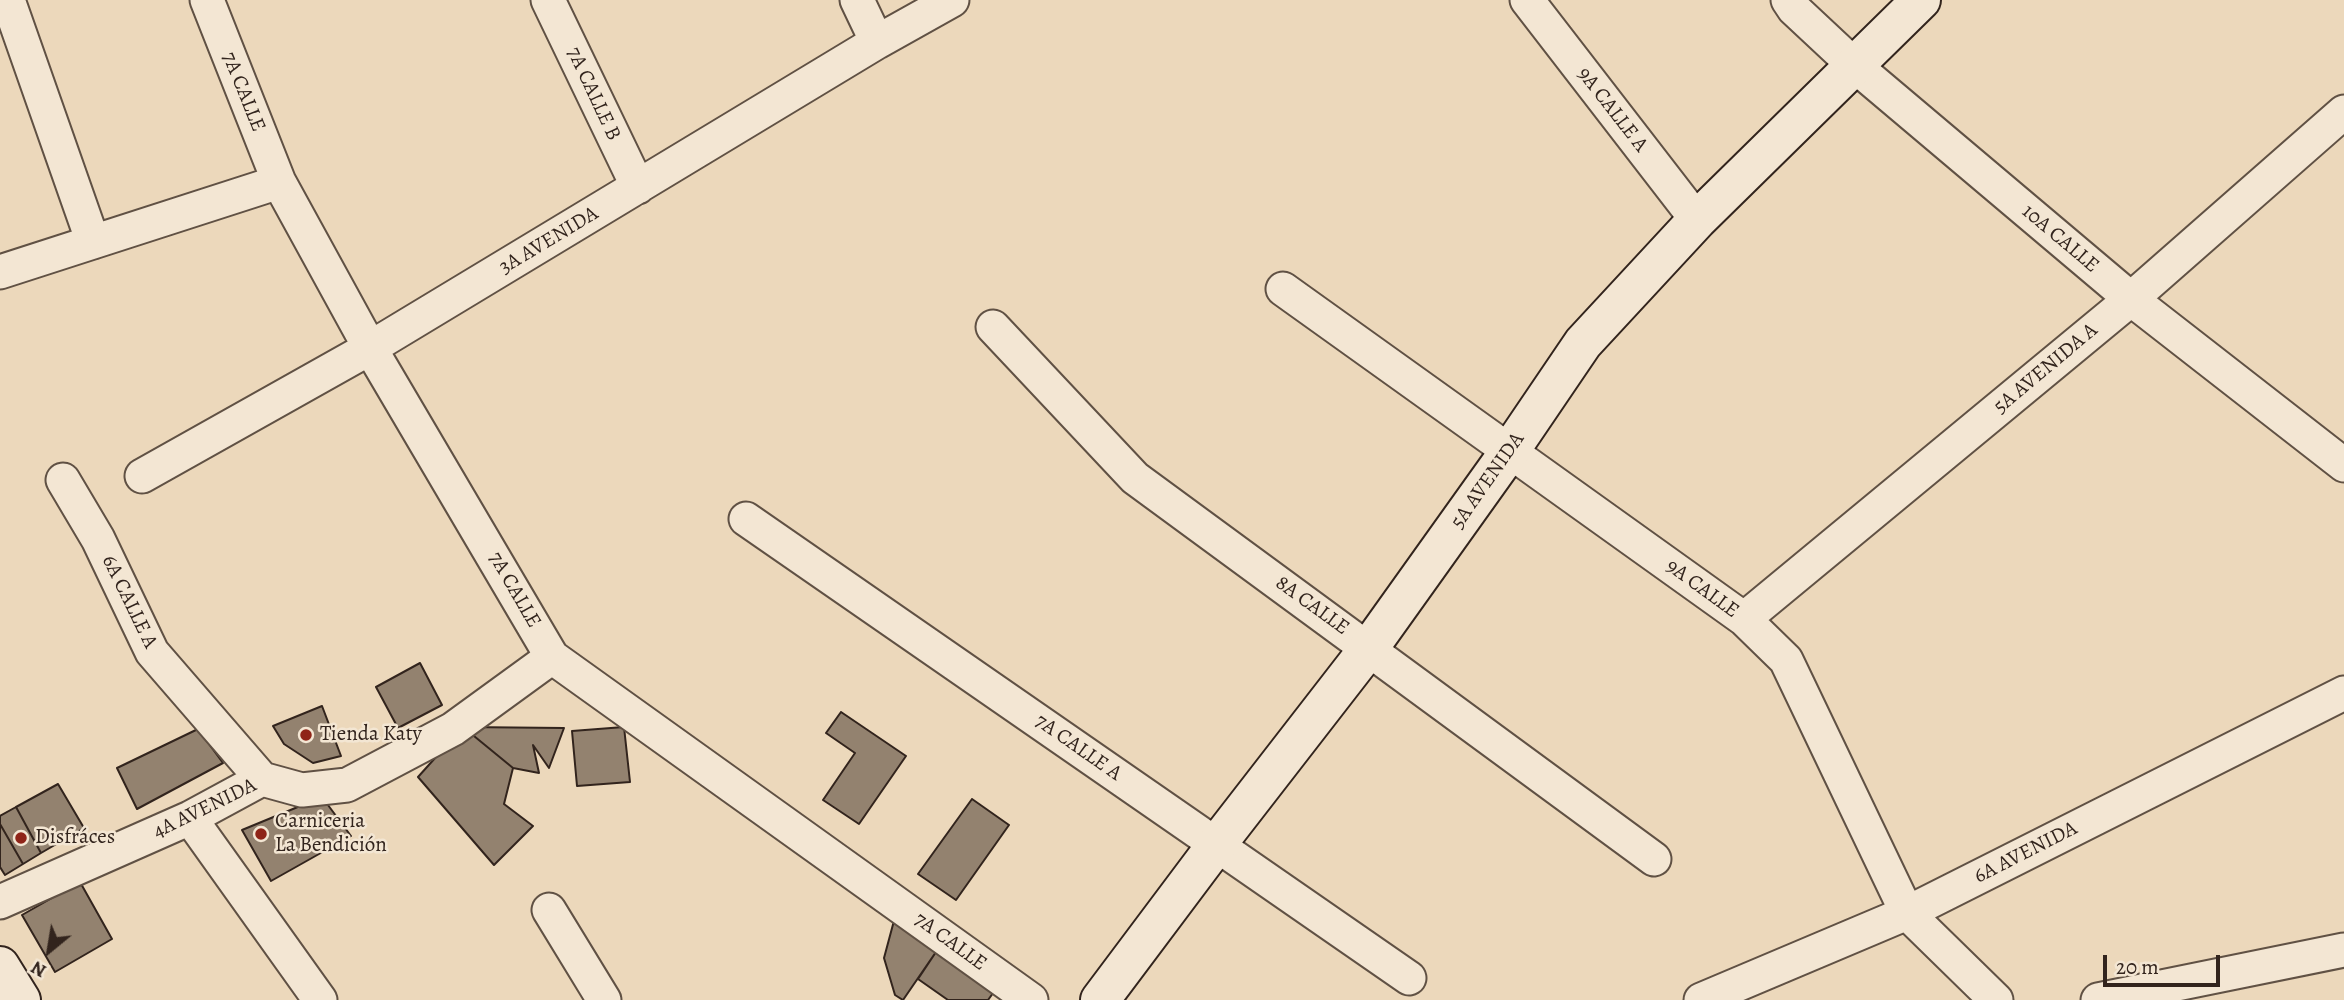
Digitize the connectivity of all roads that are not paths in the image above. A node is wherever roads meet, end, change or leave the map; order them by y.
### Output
1 (8, 0) edge
2 (207, 0) edge
3 (548, 0) edge
4 (857, 0) edge
5 (952, 0) edge
6 (1527, 0) edge
7 (1788, 0) edge
8 (1921, 0) edge
9 (877, 42) junction
10 (1855, 66) junction
11 (2344, 112) edge
12 (279, 182) junction
13 (638, 187) junction
14 (1697, 220) junction
15 (93, 242) junction
16 (0, 272) edge
17 (1283, 289) dead end
18 (2131, 299) junction
19 (993, 327) dead end
20 (370, 348) junction
21 (1509, 452) junction
22 (2344, 466) edge
23 (142, 476) dead end
24 (63, 480) dead end
25 (746, 519) dead end
26 (1744, 619) junction
27 (1369, 648) junction
28 (552, 657) junction
29 (2344, 693) edge
30 (262, 779) junction
31 (190, 818) junction
32 (1217, 844) junction
33 (1654, 859) dead end
34 (0, 902) edge
35 (549, 910) dead end
36 (1907, 913) junction
37 (2344, 950) edge
38 (0, 966) edge
39 (1409, 978) dead end
40 (21, 1000) edge
41 (320, 1000) edge
42 (604, 1000) edge
43 (1031, 1000) edge
44 (1100, 1000) edge
45 (1701, 1000) edge
46 (1996, 1000) edge
47 (2098, 1000) edge

1 - 15 street
2 - 12 street, 7A CALLE
3 - 13 street, 7A CALLE B
4 - 9 street
5 - 9 street, 3A AVENIDA
6 - 14 street, 9A CALLE A
7 - 10 street, 10A CALLE
8 - 10 street, 5A AVENIDA
9 - 13 street, 3A AVENIDA
10 - 14 street, 5A AVENIDA
10 - 18 street, 10A CALLE
11 - 18 street, 5A AVENIDA A
12 - 15 street
12 - 20 street, 7A CALLE
13 - 20 street, 3A AVENIDA
14 - 21 street, 5A AVENIDA
15 - 16 street
17 - 21 street, 9A CALLE
18 - 22 street, 10A CALLE
18 - 26 street, 5A AVENIDA A
19 - 27 street, 8A CALLE
20 - 23 street, 3A AVENIDA
20 - 28 street, 7A CALLE
21 - 26 street, 9A CALLE
21 - 27 street, 5A AVENIDA
24 - 30 street, 6A CALLE A
25 - 32 street, 7A CALLE A
26 - 36 street, 9A CALLE
27 - 32 street, 5A AVENIDA
27 - 33 street, 8A CALLE
28 - 30 street, 4A AVENIDA
28 - 43 street, 7A CALLE
29 - 36 street, 6A AVENIDA
30 - 31 street, 4A AVENIDA
31 - 34 street, 4A AVENIDA
31 - 41 street
32 - 39 street, 7A CALLE A
32 - 44 street, 5A AVENIDA
35 - 42 street
36 - 45 street, 6A AVENIDA
36 - 46 street, 9A CALLE
37 - 47 street
38 - 40 street

